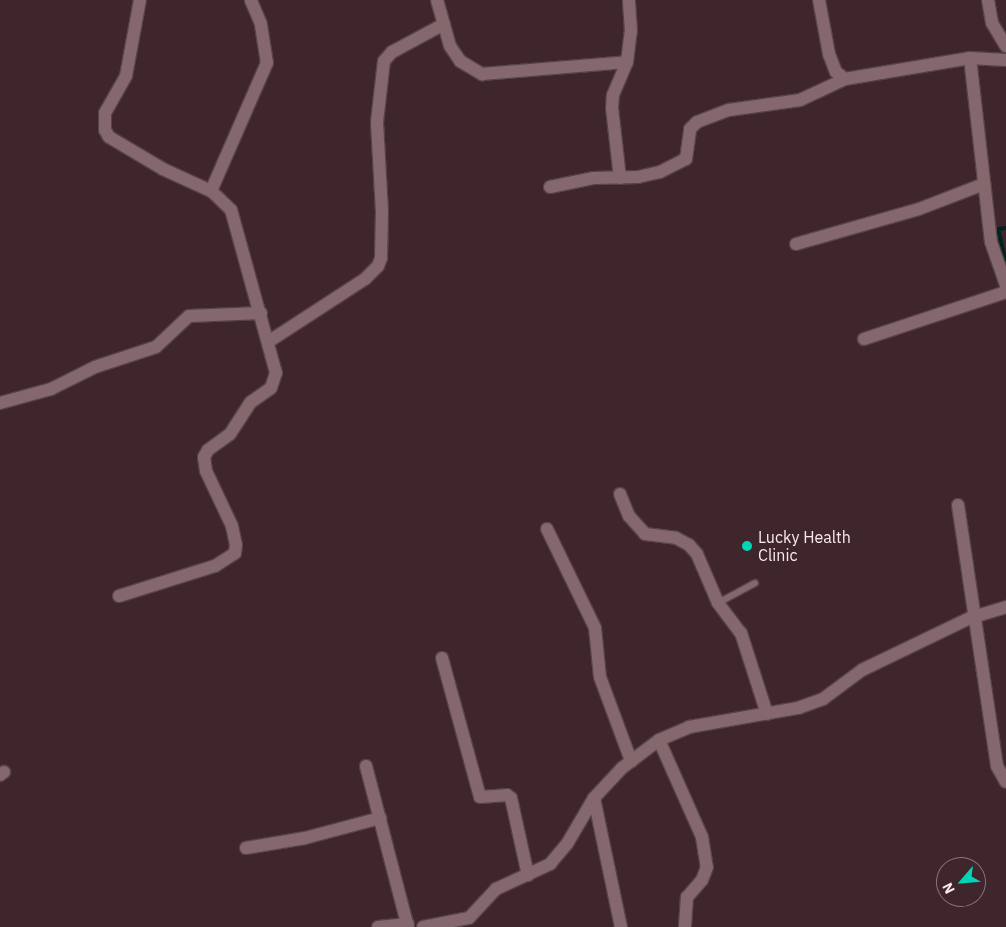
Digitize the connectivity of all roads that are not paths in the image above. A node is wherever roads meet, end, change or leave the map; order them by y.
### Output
1 (140, 0) edge
2 (251, 0) edge
3 (438, 0) edge
4 (629, 0) edge
5 (818, 0) edge
6 (988, 0) edge
7 (444, 24) junction
8 (1006, 46) edge
9 (970, 58) junction
10 (1006, 60) edge
11 (627, 62) junction
12 (845, 79) junction
13 (620, 178) junction
14 (984, 184) junction
15 (550, 187) dead end
16 (211, 191) junction
17 (796, 244) dead end
18 (1006, 285) edge
19 (1006, 292) edge
20 (260, 313) junction
21 (864, 339) dead end
22 (268, 342) junction
23 (0, 403) edge
24 (620, 494) dead end
25 (958, 505) dead end
26 (547, 529) dead end
27 (755, 583) dead end
28 (119, 596) dead end
29 (718, 603) junction
30 (1006, 607) edge
31 (976, 616) junction
32 (442, 658) dead end
33 (767, 714) junction
34 (659, 740) junction
35 (631, 761) junction
36 (366, 766) dead end
37 (1006, 782) edge
38 (594, 798) junction
39 (380, 818) junction
40 (246, 848) dead end
41 (528, 875) junction
42 (408, 925) edge
43 (378, 927) edge
44 (423, 927) edge
45 (621, 927) edge
46 (686, 927) edge

1 - 16 street
2 - 16 street
3 - 7 street
4 - 11 street
5 - 12 street
6 - 8 street
7 - 11 street
7 - 22 street
9 - 10 street
9 - 12 street
9 - 14 street
11 - 13 street
12 - 13 street
13 - 15 street
14 - 17 street
14 - 18 street
16 - 20 street
19 - 21 street
20 - 22 street
20 - 23 street
22 - 28 street
24 - 29 street
25 - 31 street
26 - 35 street
27 - 29 lane
29 - 33 street
30 - 31 street
31 - 33 street
31 - 37 street
32 - 41 street
33 - 34 street
34 - 35 street
34 - 46 street
35 - 38 street
36 - 39 street
38 - 41 street
38 - 45 street
39 - 40 street
39 - 42 street
41 - 44 street
42 - 43 street

